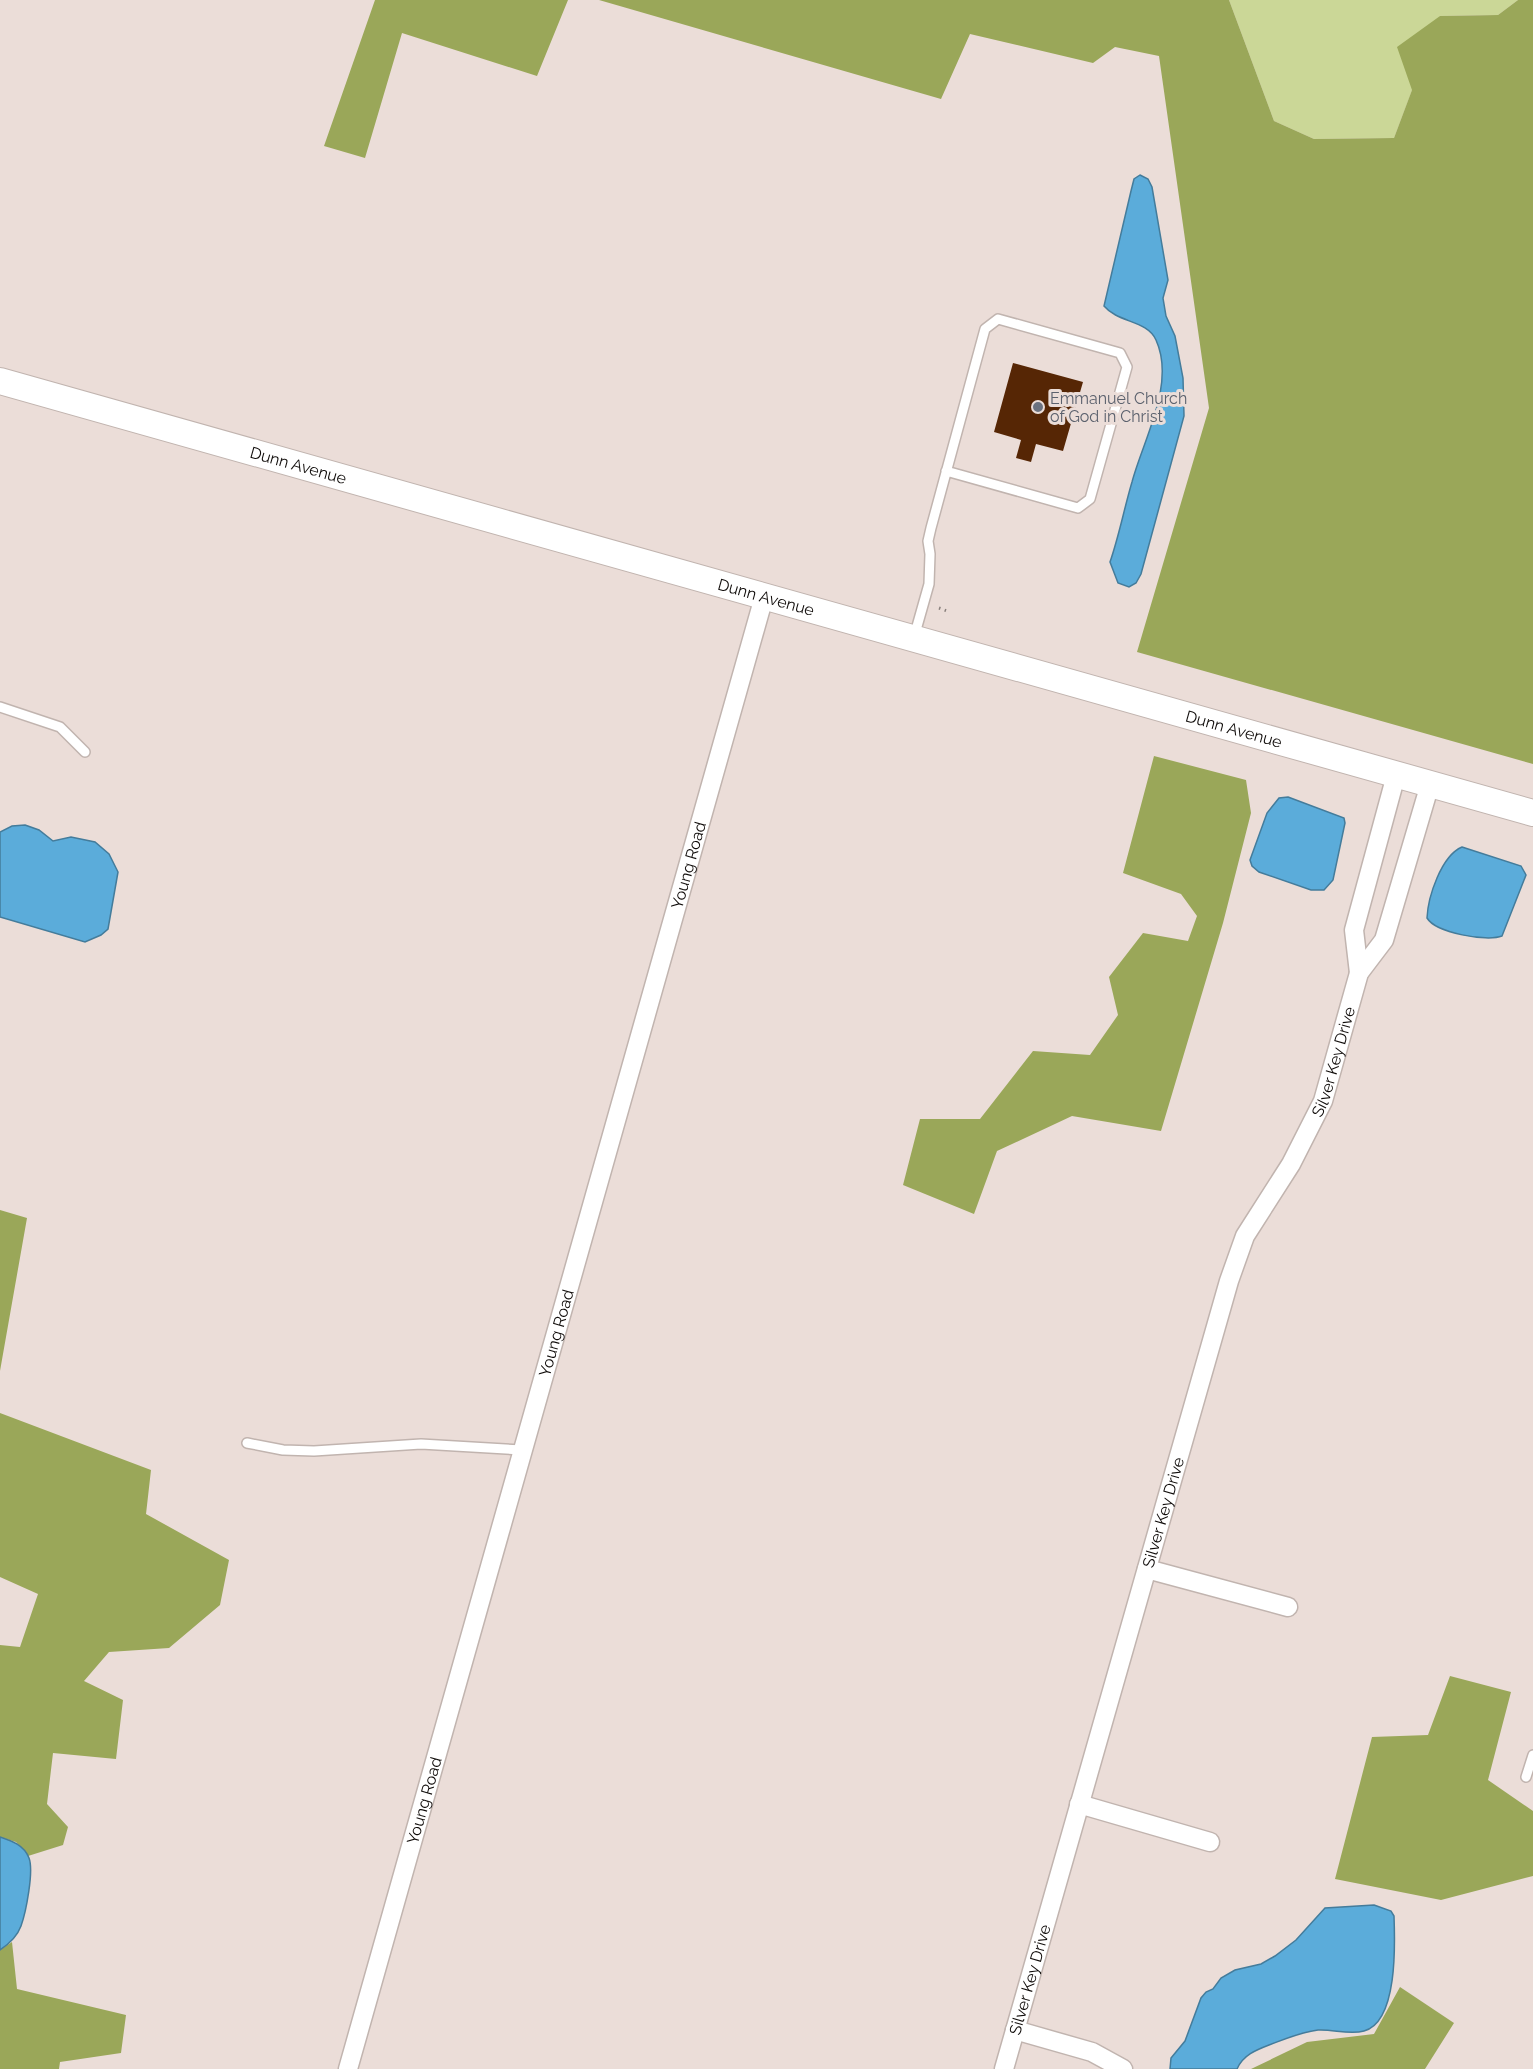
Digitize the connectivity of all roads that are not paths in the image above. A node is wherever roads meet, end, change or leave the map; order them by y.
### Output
1 (0, 381) edge
2 (946, 471) junction
3 (764, 597) junction
4 (913, 639) junction
5 (0, 707) edge
6 (85, 752) dead end
7 (1396, 775) junction
8 (1430, 784) junction
9 (1533, 813) edge
10 (1359, 973) junction
11 (247, 1443) dead end
12 (522, 1450) junction
13 (1147, 1569) junction
14 (1288, 1607) dead end
15 (1533, 1755) edge
16 (1526, 1777) dead end
17 (1079, 1804) junction
18 (1210, 1842) dead end
19 (1015, 2030) junction
20 (348, 2069) edge
21 (1004, 2069) edge
22 (1123, 2069) edge

1 - 3 main road, Dunn Avenue
2 - 2 lane
2 - 4 lane
3 - 4 main road, Dunn Avenue
3 - 12 street, Young Road
4 - 7 main road, Dunn Avenue
5 - 6 lane
7 - 8 main road, Dunn Avenue
7 - 10 street, Silver Key Drive
8 - 9 main road, Dunn Avenue
8 - 10 street, Silver Key Drive
10 - 13 street, Silver Key Drive
11 - 12 lane
12 - 20 street, Young Road
13 - 14 street
13 - 17 street, Silver Key Drive
15 - 16 lane
17 - 18 street
17 - 19 street, Silver Key Drive
19 - 21 street, Silver Key Drive
19 - 22 street

